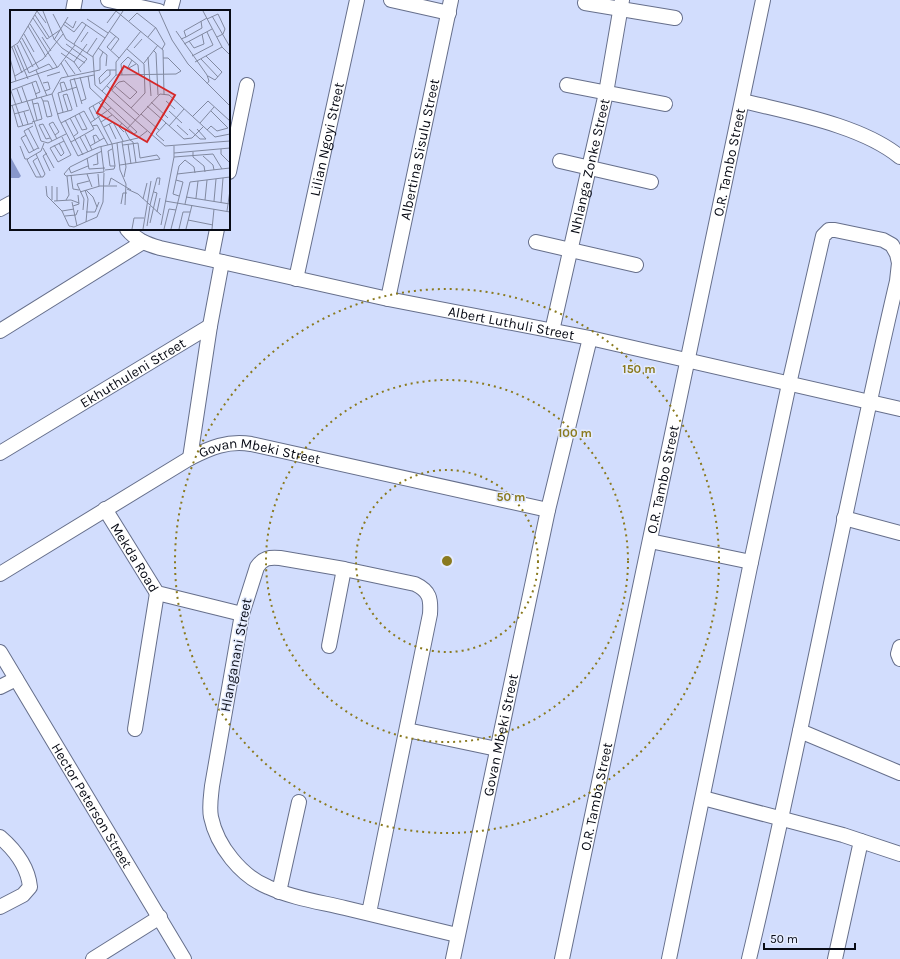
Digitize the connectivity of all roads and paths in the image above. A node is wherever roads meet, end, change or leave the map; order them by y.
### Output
1 (75, 0) edge
2 (108, 0) edge
3 (173, 0) edge
4 (357, 0) edge
5 (390, 0) edge
6 (763, 0) edge
7 (585, 3) dead end
8 (622, 4) edge
9 (450, 6) edge
10 (73, 10) edge
11 (154, 10) edge
12 (170, 10) edge
13 (675, 18) dead end
14 (246, 85) dead end
15 (568, 85) dead end
16 (606, 93) junction
17 (743, 101) junction
18 (665, 104) dead end
19 (900, 157) edge
20 (560, 162) dead end
21 (230, 167) edge
22 (588, 167) junction
23 (651, 182) dead end
24 (10, 204) edge
25 (0, 209) edge
26 (128, 230) edge
27 (217, 230) edge
28 (143, 242) junction
29 (536, 242) dead end
30 (570, 250) junction
31 (217, 261) junction
32 (636, 265) dead end
33 (296, 279) junction
34 (388, 299) junction
35 (210, 326) junction
36 (0, 331) edge
37 (552, 331) junction
38 (590, 338) junction
39 (688, 360) junction
40 (789, 384) junction
41 (869, 402) junction
42 (900, 409) edge
43 (0, 453) edge
44 (190, 458) junction
45 (105, 509) junction
46 (548, 510) junction
47 (844, 518) junction
48 (900, 533) edge
49 (650, 540) junction
50 (751, 562) junction
51 (344, 569) junction
52 (0, 574) edge
53 (157, 593) junction
54 (242, 614) junction
55 (330, 646) dead end
56 (900, 647) edge
57 (0, 652) edge
58 (900, 659) edge
59 (16, 679) junction
60 (0, 688) edge
61 (134, 729) dead end
62 (407, 730) junction
63 (800, 731) junction
64 (497, 749) junction
65 (900, 773) edge
66 (702, 798) junction
67 (299, 802) dead end
68 (782, 818) junction
69 (0, 837) edge
70 (861, 840) junction
71 (900, 854) edge
72 (279, 892) junction
73 (0, 907) edge
74 (369, 914) junction
75 (160, 917) junction
76 (457, 935) junction
77 (93, 959) edge
78 (184, 959) edge
79 (453, 959) edge
80 (562, 959) edge
81 (669, 959) edge
82 (749, 959) edge
83 (834, 959) edge

1 - 10 street
2 - 11 street
3 - 12 street
4 - 33 street, Lilian Ngoyi Street
5 - 9 street
6 - 17 street, O.R. Tambo Street
7 - 8 street
8 - 13 street
8 - 16 street, Nhlanga Zonke Street
9 - 34 street, Albertina Sisulu Street
14 - 21 street
15 - 16 street
16 - 18 street
16 - 22 street, Nhlanga Zonke Street
17 - 19 street
17 - 39 street, O.R. Tambo Street
20 - 22 street
22 - 23 street
22 - 30 street, Nhlanga Zonke Street
24 - 25 street
26 - 28 street, Albert Luthuli Street
27 - 31 street
28 - 31 street, Albert Luthuli Street
28 - 36 street
29 - 30 street
30 - 32 street
30 - 37 street, Nhlanga Zonke Street
31 - 33 street, Albert Luthuli Street
31 - 35 street
33 - 34 street, Albert Luthuli Street
34 - 37 street, Albert Luthuli Street
35 - 43 street, Ekhuthuleni Street
35 - 44 street
37 - 38 street, Albert Luthuli Street
38 - 39 street, Albert Luthuli Street
38 - 46 street, Govan Mbeki Street
39 - 40 street, Albert Luthuli Street
39 - 49 street, O.R. Tambo Street
40 - 41 street, Albert Luthuli Street
40 - 41 street
40 - 50 street
41 - 42 street, Albert Luthuli Street
41 - 47 street
44 - 45 street, Govan Mbeki Street
44 - 46 street, Govan Mbeki Street
45 - 52 street, Govan Mbeki Street
45 - 53 street, Mekda Road
46 - 64 street, Govan Mbeki Street
47 - 48 street
47 - 63 street
49 - 50 street
49 - 80 street, O.R. Tambo Street
50 - 66 street
51 - 54 street, Hlanganani Street
51 - 55 street
51 - 62 street, Hlanganani Street
53 - 54 street, Mekda Road
53 - 61 street
54 - 72 street, Hlanganani Street
56 - 58 street
57 - 59 street, Hector Peterson Street
59 - 60 street
59 - 75 street, Hector Peterson Street
62 - 64 street
62 - 74 street, Hlanganani Street
63 - 65 street
63 - 68 street
64 - 76 street, Govan Mbeki Street
66 - 68 street
66 - 81 street
67 - 72 street
68 - 70 street
68 - 82 street
69 - 73 street
70 - 71 street
70 - 83 street
72 - 74 street, Hlanganani Street
74 - 76 street, Hlanganani Street
75 - 77 street
75 - 78 street, Hector Peterson Street
76 - 79 street, Govan Mbeki Street

